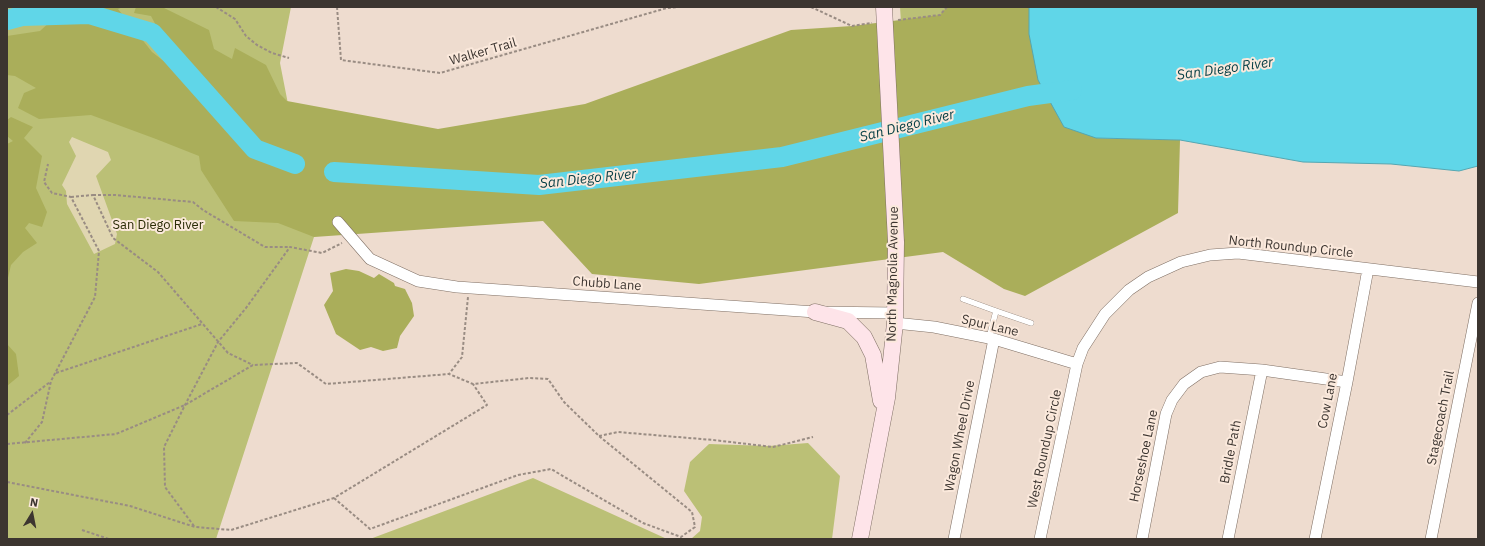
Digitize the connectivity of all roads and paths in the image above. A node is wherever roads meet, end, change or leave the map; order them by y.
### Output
1 (216, 7) edge
2 (337, 7) edge
3 (678, 7) edge
4 (884, 7) edge
5 (289, 58) dead end
6 (48, 164) dead end
7 (93, 195) junction
8 (72, 197) junction
9 (338, 222) dead end
10 (352, 237) junction
11 (290, 247) junction
12 (1368, 268) junction
13 (1478, 282) edge
14 (469, 288) junction
15 (963, 299) dead end
16 (1478, 303) edge
17 (815, 312) junction
18 (996, 312) junction
19 (895, 318) junction
20 (1031, 323) dead end
21 (202, 324) junction
22 (991, 339) junction
23 (218, 342) junction
24 (253, 364) junction
25 (1077, 364) junction
26 (1262, 370) junction
27 (55, 373) junction
28 (449, 374) junction
29 (51, 381) junction
30 (1347, 382) junction
31 (473, 384) junction
32 (185, 405) junction
33 (7, 415) edge
34 (883, 423) junction
35 (598, 436) junction
36 (813, 437) dead end
37 (25, 442) junction
38 (7, 444) edge
39 (7, 482) edge
40 (334, 498) junction
41 (195, 527) junction
42 (82, 530) dead end
43 (109, 539) edge
44 (860, 539) edge
45 (954, 539) edge
46 (1040, 539) edge
47 (1142, 539) edge
48 (1228, 539) edge
49 (1315, 539) edge
50 (1431, 539) edge

1 - 5 path
2 - 3 path, Walker Trail
4 - 19 main road, North Magnolia Avenue, bridge
6 - 8 path
7 - 8 path
7 - 11 path
7 - 21 path
8 - 27 path
9 - 10 street, Chubb Lane
10 - 11 path
10 - 14 street, Chubb Lane
11 - 23 path
12 - 13 street, North Roundup Circle
12 - 25 street, North Roundup Circle
12 - 30 street, Cow Lane
14 - 17 street, Chubb Lane
14 - 28 path
15 - 18 lane
16 - 50 street, Stagecoach Trail
17 - 19 street, Chubb Lane
17 - 34 main road
18 - 20 lane
18 - 22 lane
19 - 22 street, Spur Lane
19 - 34 main road, North Magnolia Avenue
21 - 23 path
21 - 27 path
22 - 25 street, Spur Lane
22 - 45 street, Wagon Wheel Drive
23 - 24 path
23 - 32 path
24 - 28 path
24 - 32 path
25 - 46 street, West Roundup Circle
26 - 30 street, Horseshoe Lane
26 - 47 street, Horseshoe Lane
26 - 48 street, Bridle Path
27 - 29 path
28 - 31 path
29 - 33 path
29 - 37 path
30 - 49 street, Cow Lane
31 - 35 path
31 - 40 path
32 - 37 path
32 - 41 path
34 - 44 main road, North Magnolia Avenue
35 - 36 path
35 - 40 path
37 - 38 path
39 - 41 path
40 - 41 path
42 - 43 path

